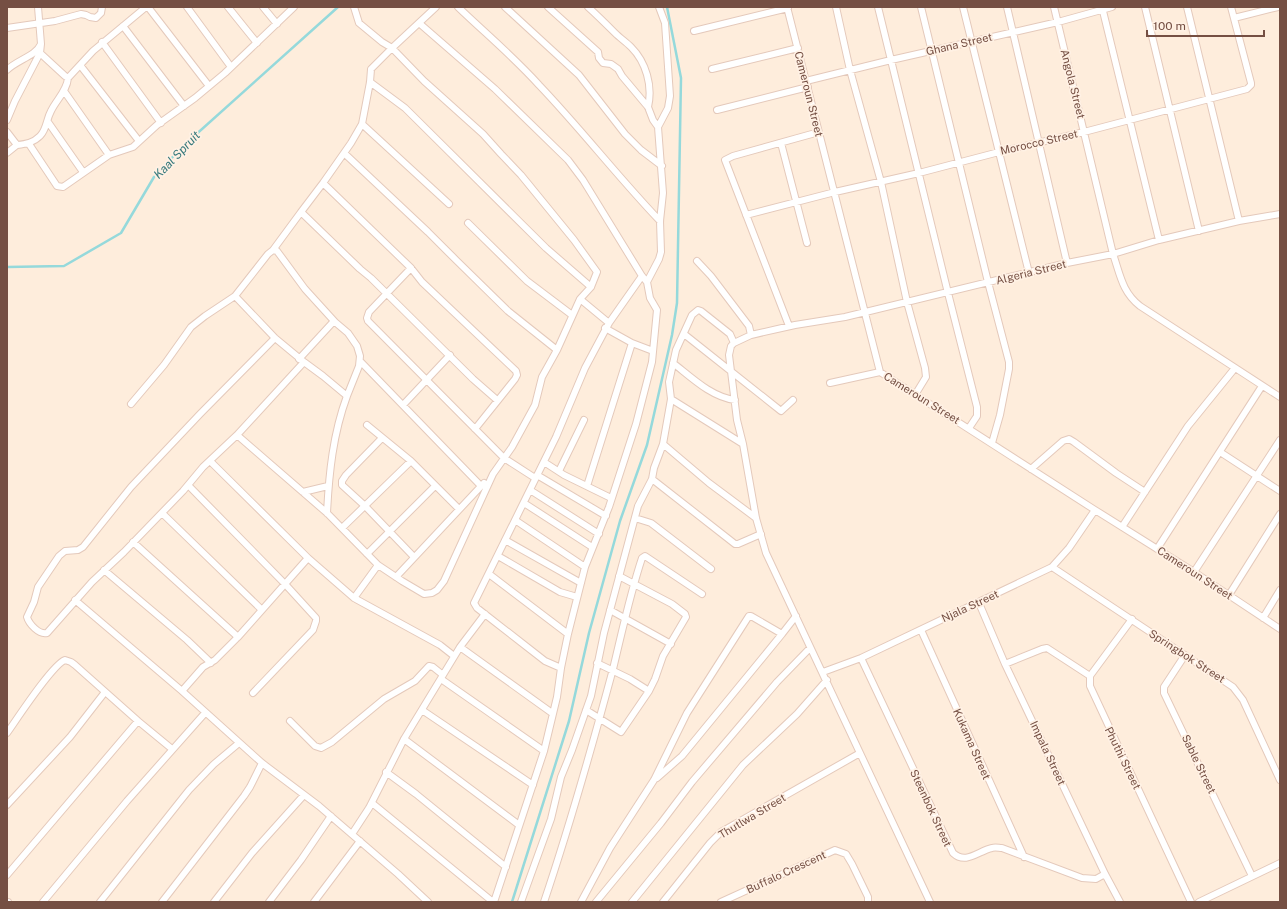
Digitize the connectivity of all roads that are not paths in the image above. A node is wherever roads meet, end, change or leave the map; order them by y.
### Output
1 (38, 7) edge
2 (102, 7) edge
3 (147, 7) edge
4 (187, 7) edge
5 (228, 7) edge
6 (264, 7) edge
7 (294, 7) edge
8 (354, 7) edge
9 (436, 7) edge
10 (458, 7) edge
11 (505, 7) edge
12 (548, 7) edge
13 (588, 7) edge
14 (659, 7) edge
15 (836, 7) edge
16 (878, 7) edge
17 (921, 7) edge
18 (963, 7) edge
19 (1007, 7) edge
20 (1054, 7) edge
21 (1112, 7) edge
22 (1145, 7) edge
23 (1187, 7) edge
24 (1231, 7) edge
25 (1278, 7) edge
26 (788, 8) edge
27 (1102, 8) edge
28 (1234, 18) junction
29 (1058, 22) junction
30 (40, 23) junction
31 (419, 23) junction
32 (277, 24) junction
33 (123, 26) junction
34 (7, 28) edge
35 (694, 31) dead end
36 (1013, 31) junction
37 (971, 41) junction
38 (102, 42) junction
39 (257, 42) junction
40 (41, 44) junction
41 (392, 48) junction
42 (798, 48) junction
43 (933, 50) junction
44 (40, 53) junction
45 (891, 60) junction
46 (80, 65) junction
47 (231, 67) junction
48 (712, 69) dead end
49 (7, 70) edge
50 (850, 70) junction
51 (68, 78) junction
52 (370, 82) junction
53 (807, 84) junction
54 (209, 86) junction
55 (64, 91) junction
56 (1210, 100) junction
57 (184, 106) junction
58 (648, 107) junction
59 (717, 110) dead end
60 (1169, 110) junction
61 (7, 120) edge
62 (1130, 120) junction
63 (48, 122) junction
64 (161, 123) junction
65 (362, 124) junction
66 (658, 127) junction
67 (7, 132) edge
68 (819, 132) junction
69 (1084, 132) junction
70 (139, 142) junction
71 (1039, 142) junction
72 (780, 143) junction
73 (29, 144) junction
74 (17, 145) junction
75 (999, 152) junction
76 (7, 153) edge
77 (344, 153) junction
78 (109, 155) junction
79 (960, 162) junction
80 (662, 166) junction
81 (83, 172) junction
82 (919, 173) junction
83 (881, 182) junction
84 (323, 183) junction
85 (835, 192) junction
86 (795, 202) junction
87 (449, 204) dead end
88 (1280, 210) edge
89 (301, 212) junction
90 (1280, 214) edge
91 (746, 215) junction
92 (1266, 216) junction
93 (660, 221) junction
94 (1239, 221) junction
95 (468, 223) dead end
96 (1200, 231) junction
97 (1159, 240) junction
98 (807, 243) dead end
99 (273, 250) junction
100 (1113, 254) junction
101 (697, 261) dead end
102 (1067, 263) junction
103 (411, 268) junction
104 (1029, 272) junction
105 (642, 276) junction
106 (647, 282) junction
107 (988, 282) junction
108 (591, 287) junction
109 (948, 293) junction
110 (387, 294) junction
111 (235, 296) junction
112 (580, 299) junction
113 (907, 302) junction
114 (864, 312) junction
115 (572, 315) junction
116 (334, 321) junction
117 (609, 322) junction
118 (792, 326) junction
119 (605, 328) junction
120 (684, 334) junction
121 (751, 335) junction
122 (275, 338) junction
123 (632, 343) junction
124 (734, 343) junction
125 (557, 350) junction
126 (653, 351) junction
127 (450, 355) junction
128 (301, 361) junction
129 (360, 361) junction
130 (673, 363) junction
131 (1235, 368) junction
132 (731, 372) junction
133 (880, 372) junction
134 (426, 380) junction
135 (830, 383) dead end
136 (1262, 386) junction
137 (915, 395) junction
138 (347, 396) junction
139 (1280, 397) edge
140 (670, 399) junction
141 (497, 400) junction
142 (735, 400) junction
143 (793, 400) dead end
144 (131, 404) dead end
145 (403, 405) junction
146 (584, 420) dead end
147 (367, 425) dead end
148 (969, 428) junction
149 (475, 429) junction
150 (237, 436) junction
151 (382, 438) junction
152 (1280, 440) edge
153 (992, 443) junction
154 (663, 444) junction
155 (743, 444) junction
156 (1220, 452) junction
157 (504, 458) junction
158 (210, 461) junction
159 (411, 461) junction
160 (544, 462) junction
161 (1031, 469) junction
162 (559, 471) junction
163 (492, 474) junction
164 (1256, 476) junction
165 (536, 477) junction
166 (652, 479) junction
167 (188, 485) junction
168 (328, 486) junction
169 (435, 486) junction
170 (481, 486) junction
171 (587, 486) junction
172 (530, 490) junction
173 (1280, 490) edge
174 (303, 492) junction
175 (1145, 492) junction
176 (611, 498) junction
177 (524, 503) junction
178 (365, 506) junction
179 (459, 510) junction
180 (1095, 510) junction
181 (162, 513) junction
182 (328, 513) junction
183 (1280, 514) edge
184 (606, 516) junction
185 (635, 518) junction
186 (756, 518) junction
187 (515, 520) junction
188 (1122, 527) junction
189 (342, 528) junction
190 (390, 531) junction
191 (599, 534) junction
192 (761, 534) junction
193 (505, 540) junction
194 (133, 542) junction
195 (592, 547) junction
196 (1157, 549) junction
197 (367, 554) junction
198 (498, 556) junction
199 (414, 557) junction
200 (308, 558) junction
201 (378, 565) junction
202 (585, 567) junction
203 (1052, 567) junction
204 (711, 569) dead end
205 (104, 570) junction
206 (1194, 572) junction
207 (489, 574) junction
208 (619, 576) junction
209 (396, 577) junction
210 (581, 583) junction
211 (286, 584) junction
212 (633, 584) junction
213 (1280, 590) edge
214 (702, 594) dead end
215 (1229, 595) junction
216 (577, 596) junction
217 (354, 598) junction
218 (75, 600) junction
219 (979, 603) junction
220 (262, 610) junction
221 (610, 610) junction
222 (484, 614) junction
223 (796, 616) junction
224 (1263, 618) junction
225 (626, 619) junction
226 (1132, 619) junction
227 (1280, 629) edge
228 (921, 630) junction
229 (568, 634) junction
230 (782, 634) junction
231 (238, 637) junction
232 (670, 644) junction
233 (460, 647) junction
234 (810, 648) junction
235 (1185, 655) junction
236 (454, 656) junction
237 (861, 658) junction
238 (211, 663) junction
239 (597, 663) junction
240 (1005, 664) junction
241 (561, 668) junction
242 (612, 670) junction
243 (823, 672) junction
244 (1090, 676) junction
245 (442, 677) junction
246 (827, 680) junction
247 (182, 691) junction
248 (649, 691) junction
249 (105, 692) junction
250 (253, 693) dead end
251 (422, 710) junction
252 (586, 710) junction
253 (205, 713) junction
254 (552, 713) junction
255 (599, 718) junction
256 (138, 721) junction
257 (290, 722) dead end
258 (7, 733) edge
259 (404, 739) junction
260 (239, 743) junction
261 (172, 749) junction
262 (544, 751) junction
263 (860, 753) junction
264 (262, 764) junction
265 (386, 772) junction
266 (654, 780) junction
267 (1280, 780) edge
268 (533, 785) junction
269 (304, 795) junction
270 (372, 803) junction
271 (7, 806) edge
272 (331, 816) junction
273 (519, 825) junction
274 (352, 834) junction
275 (360, 841) junction
276 (1024, 857) junction
277 (1280, 863) edge
278 (506, 866) junction
279 (1105, 874) junction
280 (7, 875) edge
281 (1252, 876) junction
282 (43, 902) edge
283 (100, 902) edge
284 (162, 902) edge
285 (214, 902) edge
286 (269, 902) edge
287 (314, 902) edge
288 (428, 902) edge
289 (494, 902) edge
290 (521, 902) edge
291 (544, 902) edge
292 (581, 902) edge
293 (596, 902) edge
294 (632, 902) edge
295 (663, 902) edge
296 (721, 902) edge
297 (868, 902) edge
298 (930, 902) edge
299 (1120, 902) edge
300 (1191, 902) edge
301 (1200, 902) edge

1 - 30 street
2 - 30 street
3 - 33 street
3 - 54 street
4 - 47 street
5 - 39 street
6 - 32 street
7 - 32 street
8 - 41 street
9 - 31 street
10 - 93 street
11 - 80 street
12 - 58 street
13 - 58 street
14 - 66 street
15 - 50 street
16 - 45 street
17 - 43 street
18 - 37 street
19 - 36 street
20 - 29 street, Angola Street
21 - 27 street, Ghana Street
22 - 60 street
23 - 56 street
24 - 28 street, Morocco Street
25 - 28 street
26 - 35 street
26 - 42 street, Cameroun Street
27 - 29 street, Ghana Street
27 - 62 street
28 - 56 street, Morocco Street
29 - 36 street, Ghana Street
29 - 69 street, Angola Street
30 - 34 street
30 - 40 street
31 - 41 street
31 - 105 street
32 - 39 street
33 - 38 street
33 - 57 street
36 - 37 street, Ghana Street
36 - 71 street
37 - 43 street, Ghana Street
37 - 75 street
38 - 46 street
38 - 64 street
39 - 47 street
40 - 44 street
40 - 49 street
41 - 52 street
41 - 108 street
42 - 48 street
42 - 53 street, Cameroun Street
43 - 45 street, Ghana Street
43 - 79 street
44 - 51 street
44 - 61 street
45 - 50 street, Ghana Street
45 - 82 street
46 - 51 street
46 - 70 street
47 - 54 street
50 - 53 street, Ghana Street
50 - 83 street
51 - 55 street
52 - 65 street
52 - 108 street
53 - 59 street, Ghana Street
53 - 68 street, Cameroun Street
54 - 57 street
55 - 63 street
55 - 78 street
56 - 60 street, Morocco Street
56 - 94 street
57 - 64 street
58 - 66 street
60 - 62 street, Morocco Street
60 - 96 street
62 - 69 street, Morocco Street
62 - 97 street
63 - 73 street
63 - 81 street
64 - 70 street
65 - 77 street
65 - 87 street
66 - 80 street
67 - 74 street
68 - 72 street
68 - 85 street, Cameroun Street
69 - 71 street, Morocco Street
69 - 100 street, Angola Street
70 - 78 street
71 - 75 street, Morocco Street
71 - 102 street
72 - 86 street
72 - 91 street
73 - 74 street
73 - 81 street
74 - 76 street
75 - 79 street, Morocco Street
75 - 104 street
77 - 84 street
77 - 125 street
78 - 81 street
79 - 82 street, Morocco Street
79 - 107 street
80 - 93 street
82 - 83 street, Morocco Street
82 - 109 street
83 - 85 street, Morocco Street
83 - 113 street
84 - 89 street
84 - 103 street
85 - 86 street, Morocco Street
85 - 114 street, Cameroun Street
86 - 91 street, Morocco Street
86 - 98 street
88 - 92 street, Algeria Street
89 - 99 street
89 - 110 street
90 - 92 street, Algeria Street
91 - 118 street
92 - 94 street, Algeria Street
93 - 106 street
94 - 96 street, Algeria Street
95 - 115 street
96 - 97 street, Algeria Street
97 - 100 street, Algeria Street
99 - 111 street
99 - 116 street
100 - 102 street, Algeria Street
100 - 131 street, Angola Street
101 - 121 street
102 - 104 street, Algeria Street
103 - 110 street
103 - 141 street
104 - 107 street, Algeria Street
105 - 106 street
105 - 117 street
106 - 126 street
107 - 109 street, Algeria Street
107 - 153 street
108 - 112 street
109 - 113 street, Algeria Street
109 - 148 street
110 - 127 street
110 - 134 street
111 - 122 street
111 - 144 street
112 - 115 street
112 - 117 street
113 - 114 street, Algeria Street
113 - 137 street
114 - 118 street, Algeria Street
114 - 133 street, Cameroun Street
115 - 125 street
116 - 128 street
116 - 129 street
117 - 119 street
118 - 121 street, Algeria Street
119 - 123 street
119 - 160 street
120 - 124 street
120 - 130 street
120 - 132 street
121 - 124 street, Algeria Street
122 - 128 street
122 - 218 street
123 - 126 street
123 - 171 street
124 - 132 street
125 - 157 street
126 - 176 street
127 - 134 street
127 - 141 street
128 - 138 street
128 - 150 street
129 - 138 street
129 - 145 street
130 - 140 street
130 - 142 street
131 - 136 street, Angola Street
131 - 175 street
132 - 142 street
132 - 143 street
133 - 135 street
133 - 137 street, Cameroun Street
134 - 145 street
134 - 149 street
136 - 139 street, Angola Street
136 - 156 street
137 - 148 street, Cameroun Street
138 - 168 street
140 - 154 street
140 - 155 street
141 - 149 street
142 - 155 street
145 - 170 street
146 - 162 street
147 - 151 street
148 - 153 street, Cameroun Street
149 - 157 street
150 - 158 street
150 - 174 street
151 - 159 street
151 - 178 street
152 - 164 street
153 - 161 street, Cameroun Street
154 - 166 street
154 - 186 street
155 - 186 street
156 - 164 street
156 - 196 street
157 - 163 street
157 - 165 street
158 - 167 street
158 - 200 street
159 - 169 street
159 - 178 street
160 - 162 street
160 - 165 street
161 - 175 street
161 - 180 street, Cameroun Street
162 - 171 street
163 - 170 street
163 - 209 street
164 - 173 street
164 - 206 street
165 - 172 street
165 - 184 street
166 - 185 street
166 - 192 street
167 - 181 street
167 - 211 street
168 - 174 street
168 - 182 street
169 - 179 street
169 - 190 street
170 - 179 street
171 - 176 street
172 - 177 street
172 - 191 street
174 - 182 street
175 - 188 street
176 - 184 street
177 - 187 street
177 - 195 street
178 - 189 street
178 - 190 street
179 - 199 street
180 - 188 street, Cameroun Street
180 - 203 street, Njala Street
181 - 194 street
181 - 220 street
182 - 189 street
183 - 215 street
184 - 191 street
185 - 204 street
185 - 208 street
186 - 192 street
187 - 193 street
187 - 202 street
188 - 196 street, Cameroun Street
189 - 197 street
190 - 197 street
190 - 199 street
191 - 195 street
192 - 223 street
193 - 198 street
193 - 210 street
194 - 205 street
194 - 231 street
195 - 202 street
196 - 206 street, Cameroun Street
197 - 201 street
198 - 207 street
198 - 216 street
199 - 209 street
200 - 211 street
200 - 217 street
201 - 209 street
201 - 217 street
202 - 210 street
203 - 219 street, Njala Street
203 - 226 street, Springbok Street
205 - 218 street
205 - 238 street
206 - 215 street, Cameroun Street
207 - 222 street
207 - 229 street
208 - 212 street
208 - 221 street
210 - 216 street
211 - 220 street
211 - 250 street
212 - 214 street
212 - 225 street
212 - 232 street
213 - 224 street
215 - 224 street, Cameroun Street
216 - 229 street
217 - 236 street
218 - 247 street
219 - 228 street, Njala Street
219 - 240 street, Impala Street
220 - 231 street
221 - 225 street
221 - 239 street
222 - 233 street
222 - 241 street
223 - 230 street
223 - 234 street
224 - 227 street, Cameroun Street
225 - 232 street
225 - 242 street
226 - 235 street, Springbok Street
226 - 244 street
228 - 237 street, Njala Street
228 - 276 street, Kukama Street
229 - 241 street
230 - 266 street
230 - 266 street
231 - 238 street
232 - 248 street
233 - 236 street
233 - 254 street
234 - 243 street
234 - 293 street
235 - 267 street, Springbok Street
235 - 281 street, Sable Street
236 - 245 street
237 - 243 street, Njala Street
237 - 276 street, Steenbok Street
238 - 247 street
239 - 242 street
239 - 252 street
240 - 244 street
240 - 279 street, Impala Street
241 - 254 street
242 - 248 street
242 - 255 street
243 - 246 street
244 - 300 street, Phuthi Street
245 - 251 street
245 - 257 street
245 - 262 street
246 - 263 street
246 - 294 street
247 - 253 street
248 - 255 street
249 - 256 street
249 - 258 street
249 - 271 street
251 - 259 street
251 - 268 street
252 - 255 street
252 - 290 street
253 - 260 street
253 - 261 street
254 - 262 street
255 - 291 street
256 - 261 street
256 - 280 street
259 - 265 street
259 - 273 street
260 - 264 street
260 - 283 street
261 - 282 street
262 - 268 street
263 - 295 street, Thutlwa Street
263 - 298 street
264 - 269 street
264 - 284 street
265 - 270 street
265 - 278 street
266 - 292 street
268 - 273 street
269 - 272 street
269 - 285 street
270 - 274 street
270 - 289 street
272 - 274 street
272 - 286 street
273 - 278 street
274 - 275 street
275 - 287 street
275 - 288 street
276 - 279 street, Steenbok Street
277 - 281 street
278 - 289 street
279 - 299 street, Impala Street
281 - 301 street
296 - 297 street, Buffalo Crescent

